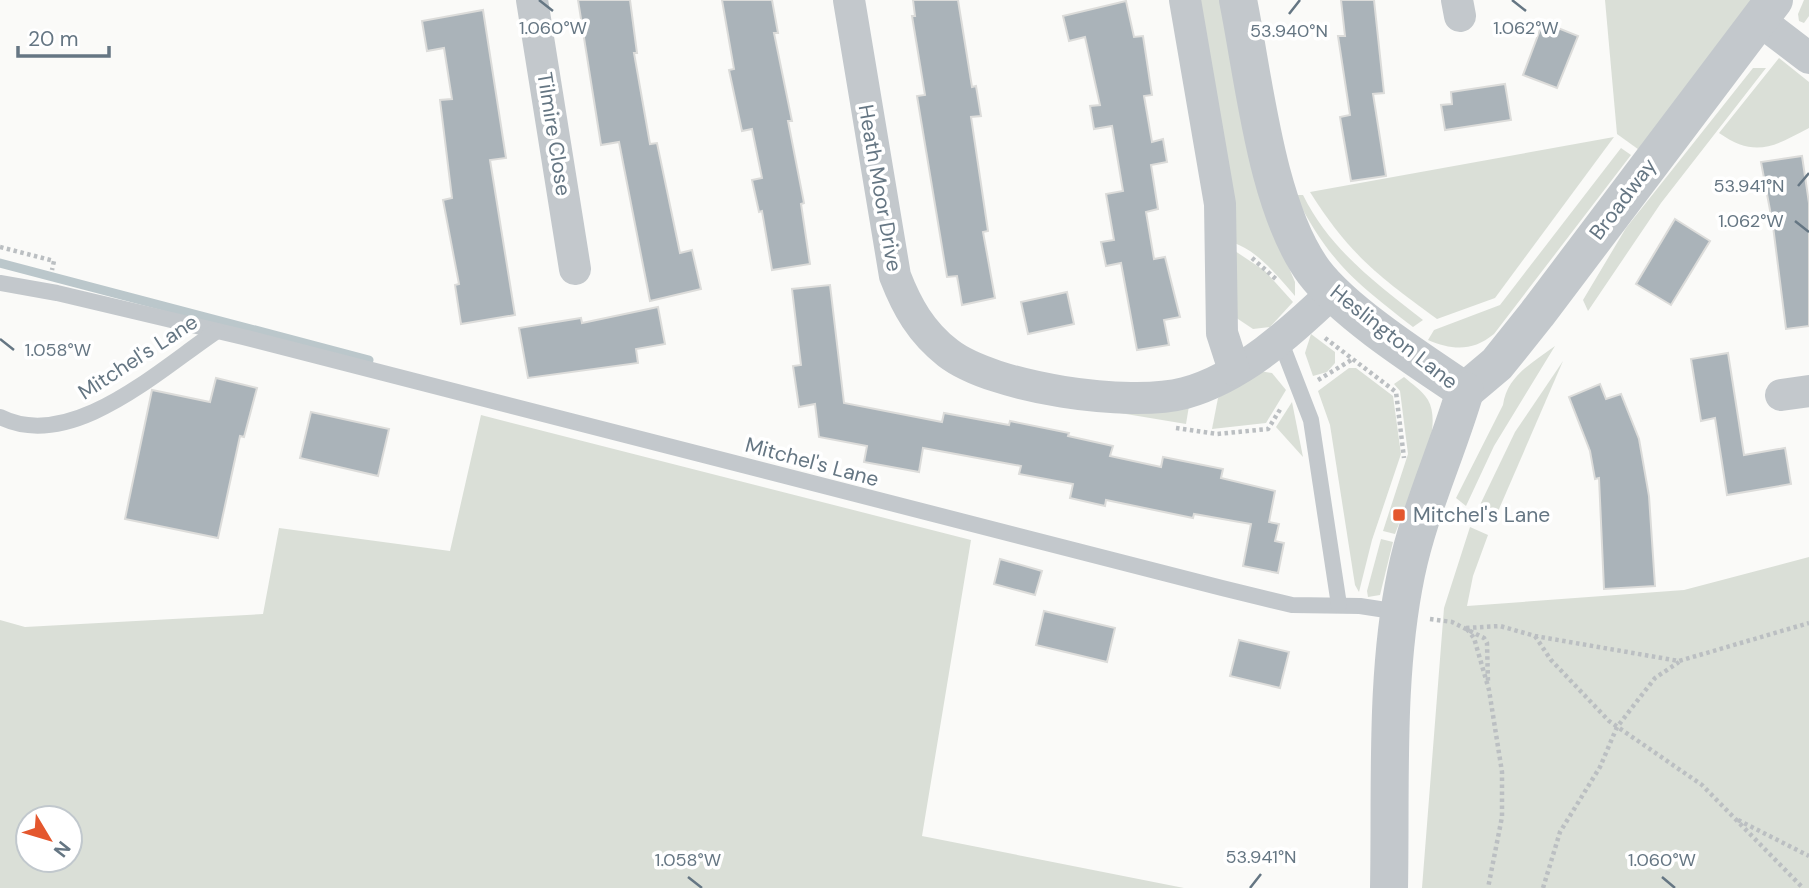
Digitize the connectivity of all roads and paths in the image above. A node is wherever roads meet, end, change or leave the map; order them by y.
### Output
1 (532, 0) edge
2 (849, 0) edge
3 (1185, 0) edge
4 (1238, 0) edge
5 (1766, 10) edge
6 (1809, 58) edge
7 (0, 247) edge
8 (53, 263) dead end
9 (575, 269) dead end
10 (0, 283) edge
11 (1333, 292) junction
12 (217, 331) junction
13 (1280, 340) junction
14 (1234, 370) junction
15 (1385, 383) dead end
16 (1465, 391) junction
17 (0, 417) edge
18 (1401, 468) dead end
19 (1339, 605) junction
20 (1399, 612) junction
21 (1809, 623) edge
22 (1466, 628) junction
23 (1535, 636) junction
24 (1679, 661) junction
25 (1489, 690) junction
26 (1617, 727) junction
27 (1733, 817) junction
28 (1809, 856) edge
29 (1389, 888) edge
30 (1488, 888) edge
31 (1544, 888) edge
32 (1803, 888) edge

1 - 9 street, Tilmire Close
2 - 14 street, Heath Moor Drive
3 - 14 street
4 - 11 street, Heslington Lane
5 - 6 street
5 - 16 street, Broadway
7 - 8 path
10 - 12 lane, Mitchel's Lane
11 - 13 street, Heath Moor Drive
11 - 16 street, Heslington Lane
12 - 17 lane, Mitchel's Lane
12 - 19 lane, Mitchel's Lane
13 - 14 street, Heath Moor Drive
13 - 19 lane
15 - 18 path
16 - 20 street, Heslington Lane
19 - 20 lane, Mitchel's Lane
20 - 29 street, Heslington Lane
21 - 24 path
22 - 23 path
22 - 25 path
22 - 25 path
23 - 24 path
23 - 26 path
24 - 26 path
25 - 30 path
26 - 27 path
26 - 31 path
27 - 28 path
27 - 32 path

